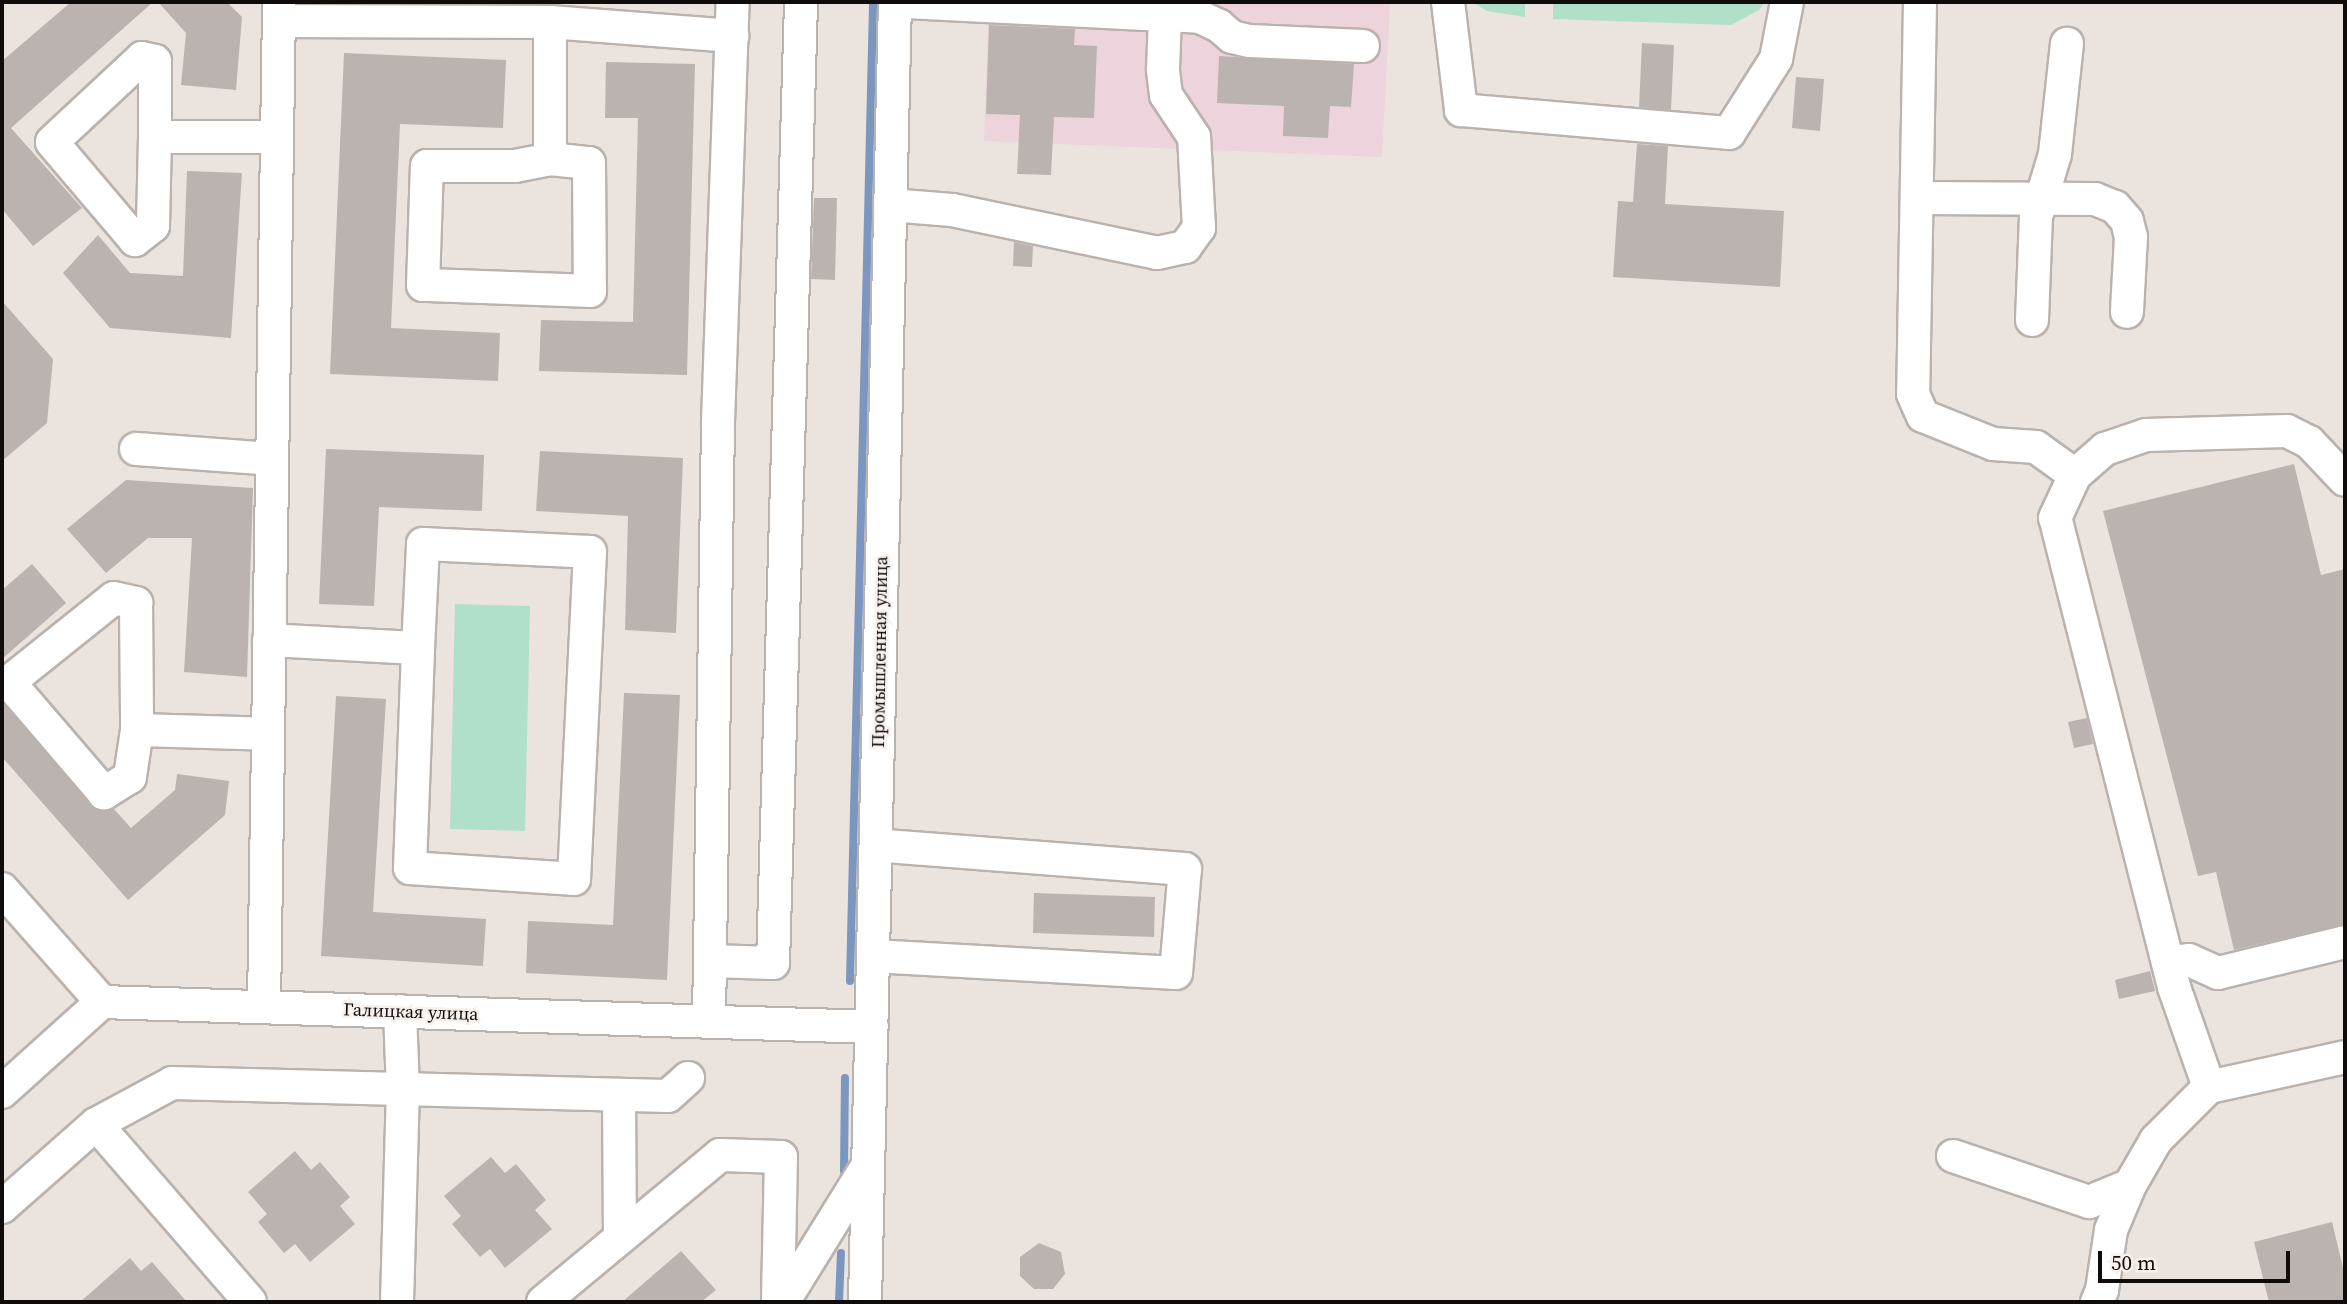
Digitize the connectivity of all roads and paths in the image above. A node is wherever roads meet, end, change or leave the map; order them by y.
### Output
1 (733, 2) edge
2 (801, 2) edge
3 (895, 2) edge
4 (906, 2) edge
5 (1448, 2) edge
6 (1787, 2) edge
7 (1920, 2) edge
8 (279, 11) edge
9 (1165, 16) junction
10 (550, 22) junction
11 (732, 36) junction
12 (2067, 44) dead end
13 (1363, 46) dead end
14 (155, 137) junction
15 (277, 138) junction
16 (550, 159) junction
17 (1917, 198) junction
18 (2042, 199) junction
19 (890, 205) junction
20 (2127, 312) dead end
21 (2032, 320) dead end
22 (136, 449) dead end
23 (272, 459) junction
24 (2075, 475) junction
25 (2345, 480) edge
26 (269, 640) junction
27 (418, 648) junction
28 (137, 730) junction
29 (268, 734) junction
30 (876, 845) junction
31 (2, 889) edge
32 (2345, 942) edge
33 (873, 956) junction
34 (710, 961) junction
35 (2168, 962) junction
36 (264, 996) junction
37 (102, 1002) junction
38 (400, 1011) junction
39 (709, 1021) junction
40 (872, 1027) junction
41 (2345, 1057) edge
42 (688, 1078) dead end
43 (2209, 1087) junction
44 (403, 1090) junction
45 (2, 1092) edge
46 (619, 1096) junction
47 (96, 1124) junction
48 (1953, 1156) dead end
49 (869, 1164) junction
50 (2130, 1185) junction
51 (2, 1207) edge
52 (620, 1238) junction
53 (394, 1299) edge
54 (250, 1302) edge
55 (543, 1302) edge
56 (778, 1302) edge
57 (783, 1302) edge
58 (865, 1302) edge
59 (2097, 1302) edge

1 - 11 street
2 - 34 street
3 - 19 street, Промышленная улица
4 - 9 street
5 - 6 street
7 - 17 street
8 - 10 street
8 - 15 street
9 - 13 street
9 - 19 street
10 - 11 street
10 - 16 street
11 - 34 street
12 - 18 street
14 - 14 street
14 - 15 street
15 - 23 street
16 - 16 street
17 - 18 street
17 - 24 street
18 - 20 street
18 - 21 street
19 - 30 street, Промышленная улица
22 - 23 street
23 - 26 street
24 - 25 street
24 - 35 street
26 - 27 street
26 - 29 street
27 - 27 street
28 - 28 street
28 - 29 street
29 - 36 street
30 - 33 street, Промышленная улица
30 - 33 street
31 - 37 street
32 - 35 street
33 - 40 street, Промышленная улица
34 - 39 street
35 - 43 street
36 - 37 street, Галицкая улица
36 - 38 street, Галицкая улица
37 - 45 street
38 - 39 street, Галицкая улица
38 - 44 street
39 - 40 street, Галицкая улица
40 - 49 street, Промышленная улица
41 - 43 street
42 - 46 street
43 - 50 street
44 - 46 street
44 - 47 street
44 - 53 street
46 - 52 street
47 - 51 street
47 - 54 street
48 - 50 street
49 - 57 street
49 - 58 street, Промышленная улица
50 - 59 street
52 - 55 street
52 - 56 street

